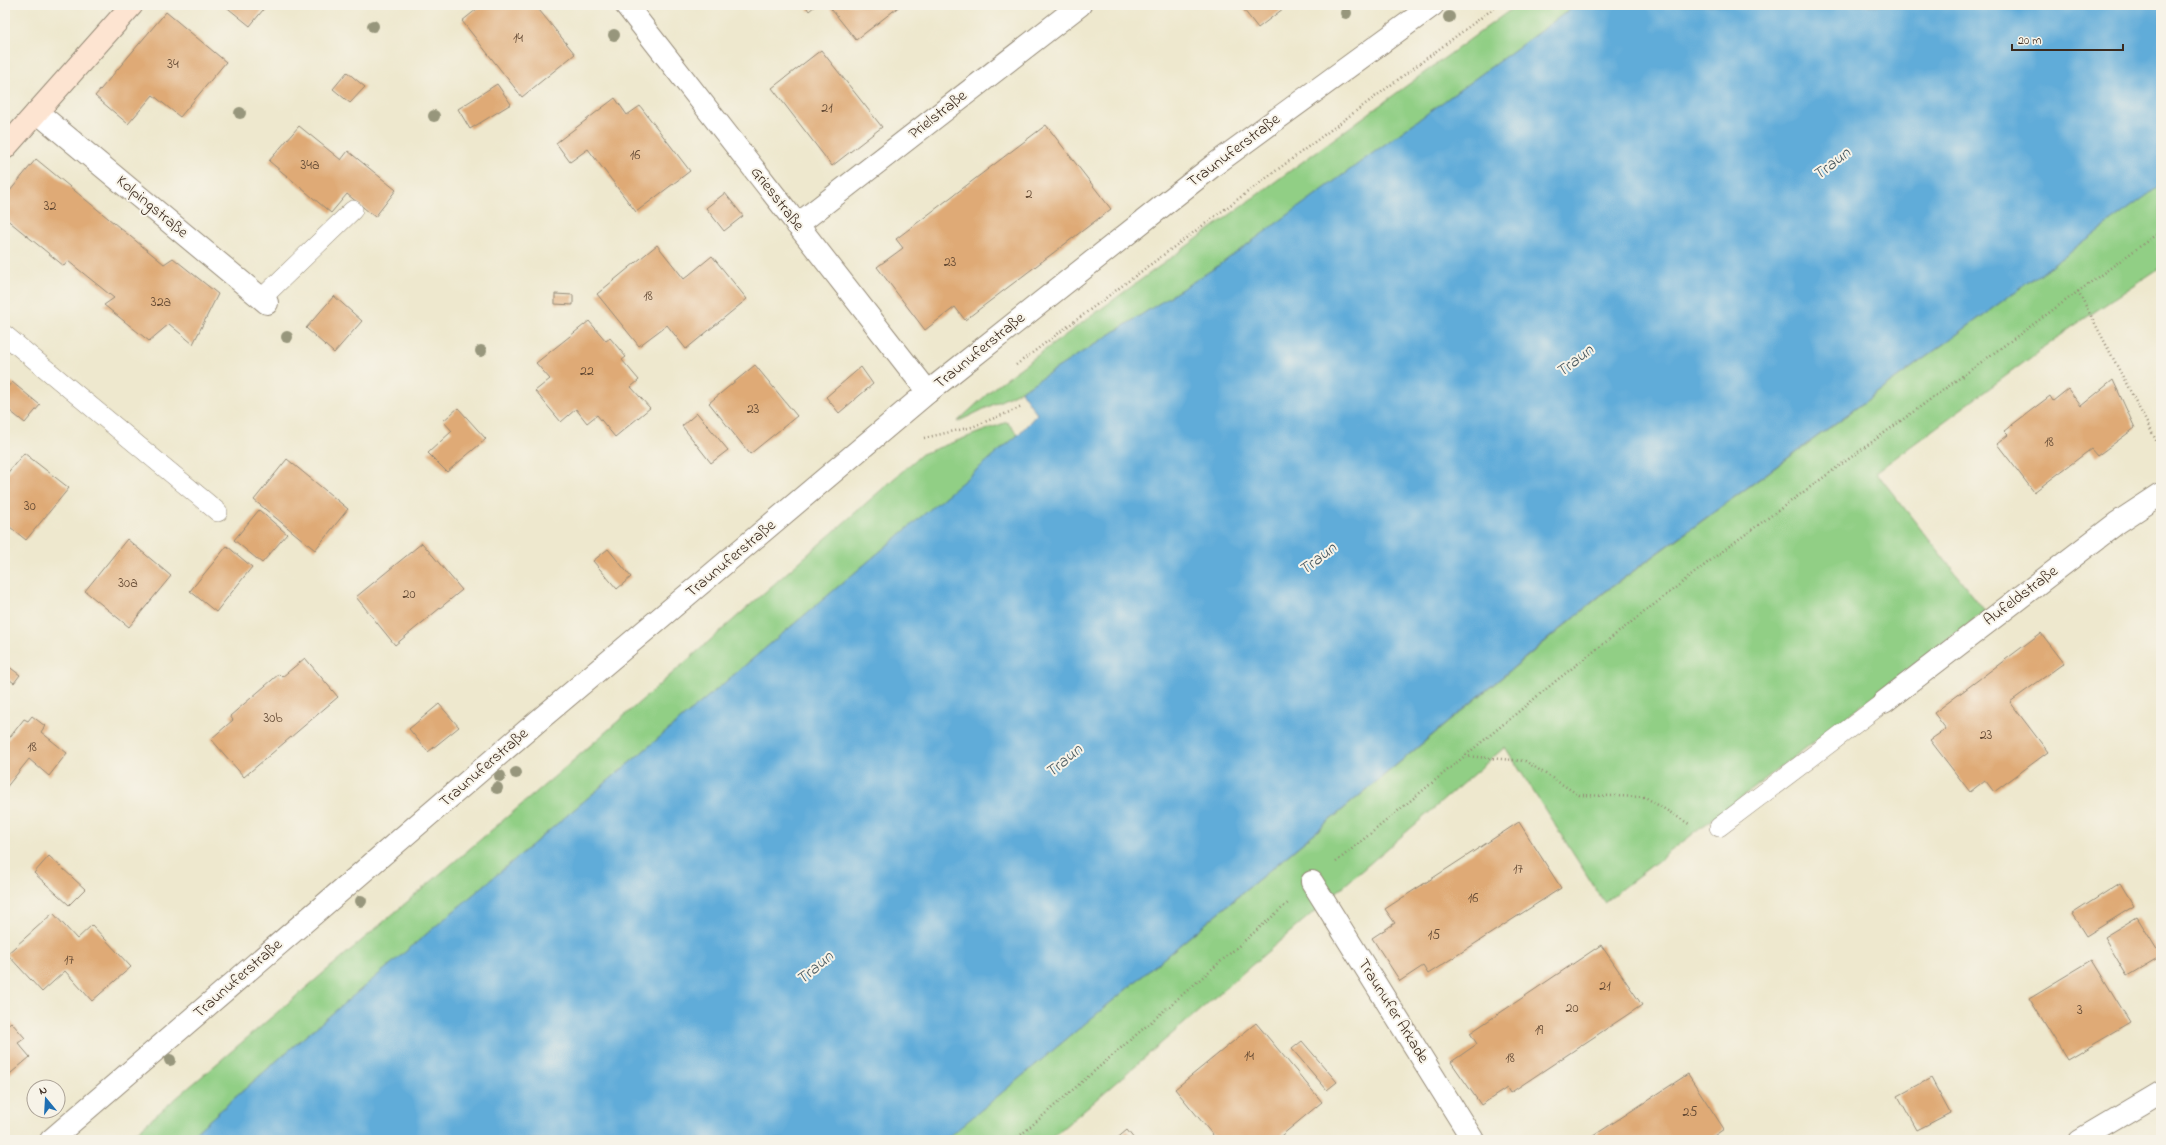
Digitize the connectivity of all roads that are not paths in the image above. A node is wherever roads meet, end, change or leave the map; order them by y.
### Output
1 (132, 5) edge
2 (626, 5) edge
3 (1080, 5) edge
4 (1433, 5) edge
5 (37, 112) junction
6 (5, 148) edge
7 (353, 210) dead end
8 (797, 225) junction
9 (265, 300) joint
10 (5, 335) edge
11 (928, 392) junction
12 (2161, 494) edge
13 (218, 512) dead end
14 (1884, 702) joint
15 (1719, 827) road end
16 (1312, 882) road end
17 (2161, 1092) edge
18 (51, 1140) edge
19 (1473, 1140) edge
20 (2080, 1140) edge

1 - 5 street
2 - 8 street, Griesstraße
3 - 8 street, Prielstraße
4 - 11 street, Traunuferstraße
5 - 6 street
5 - 9 street, Kolpingstraße
7 - 9 lane
8 - 11 street, Griesstraße
10 - 13 lane
11 - 18 street, Traunuferstraße
12 - 14 street, Aufeldstraße
14 - 15 lane
16 - 19 street, Traunufer Arkade
17 - 20 street

